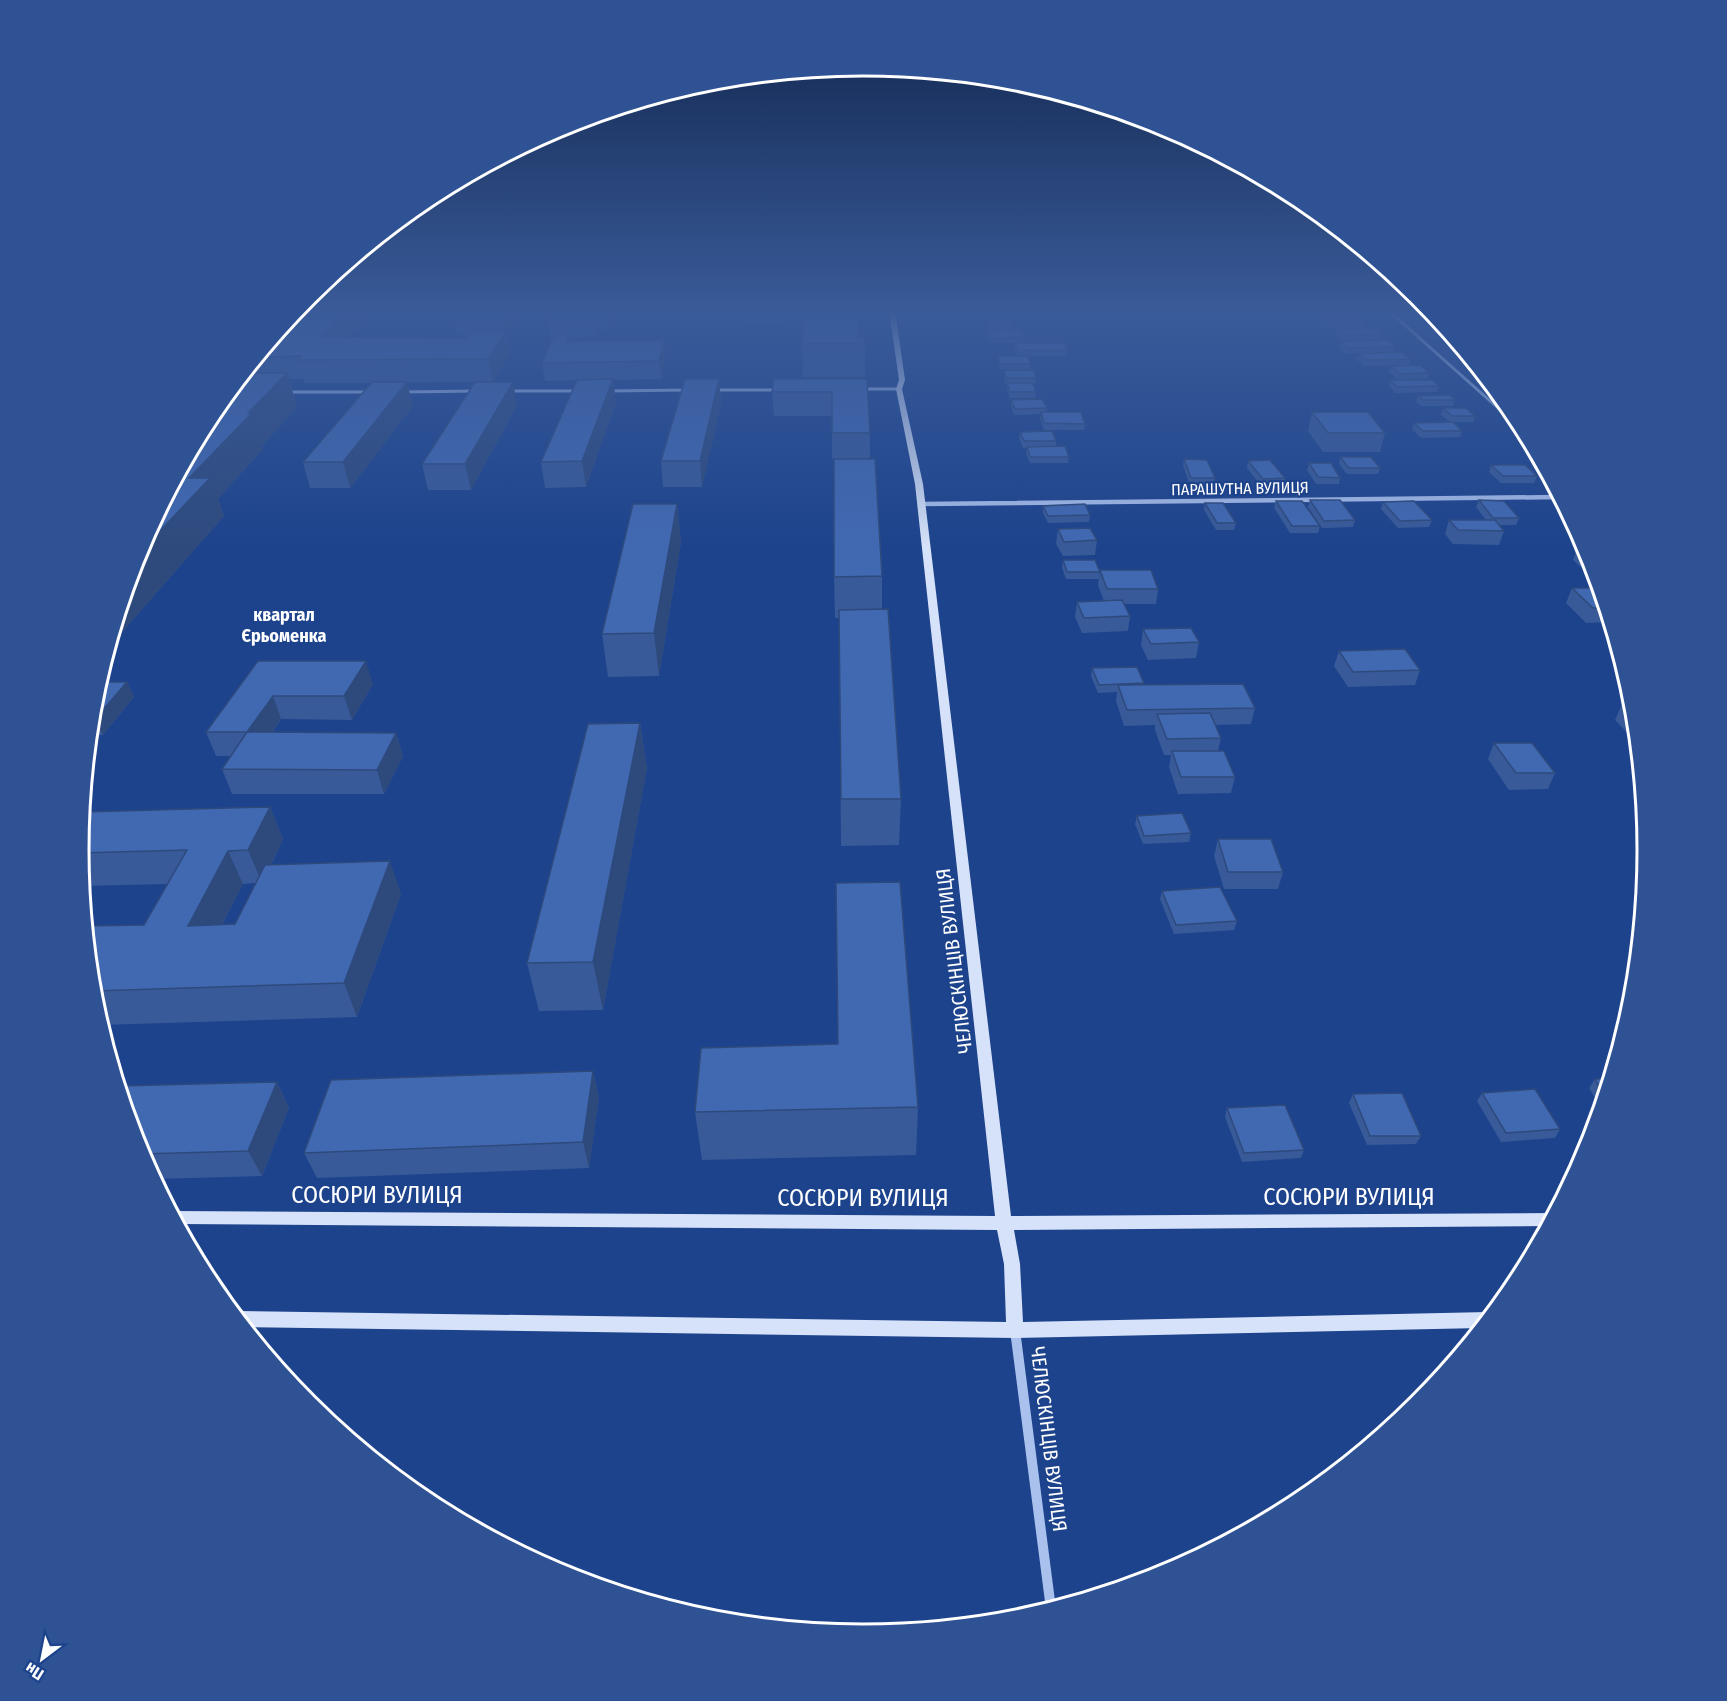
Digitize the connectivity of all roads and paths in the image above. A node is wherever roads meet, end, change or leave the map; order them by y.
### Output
1 (899, 389) edge
2 (1477, 389) edge
3 (698, 390) edge
4 (709, 390) edge
5 (781, 390) edge
6 (484, 391) edge
7 (496, 391) edge
8 (579, 391) edge
9 (603, 391) edge
10 (240, 392) edge
11 (252, 392) edge
12 (274, 392) dead end
13 (377, 392) edge
14 (401, 392) edge
15 (1499, 409) edge
16 (1552, 497) edge
17 (921, 504) junction
18 (182, 1218) edge
19 (1544, 1219) edge
20 (1004, 1223) junction
21 (247, 1319) edge
22 (1479, 1320) edge
23 (1015, 1330) junction
24 (1050, 1601) edge

1 - 17 street, ЧЕЛЮСКІНЦІВ ВУЛИЦЯ
2 - 15 street
3 - 9 street
4 - 5 street
6 - 14 street
7 - 8 street
10 - 11 street
12 - 13 street
16 - 17 street, ПАРАШУТНА ВУЛИЦЯ
17 - 20 street, ЧЕЛЮСКІНЦІВ ВУЛИЦЯ
18 - 20 street, СОСЮРИ ВУЛИЦЯ
19 - 20 street, СОСЮРИ ВУЛИЦЯ
20 - 23 street, ЧЕЛЮСКІНЦІВ ВУЛИЦЯ
21 - 23 street
22 - 23 street
23 - 24 street, ЧЕЛЮСКІНЦІВ ВУЛИЦЯ

